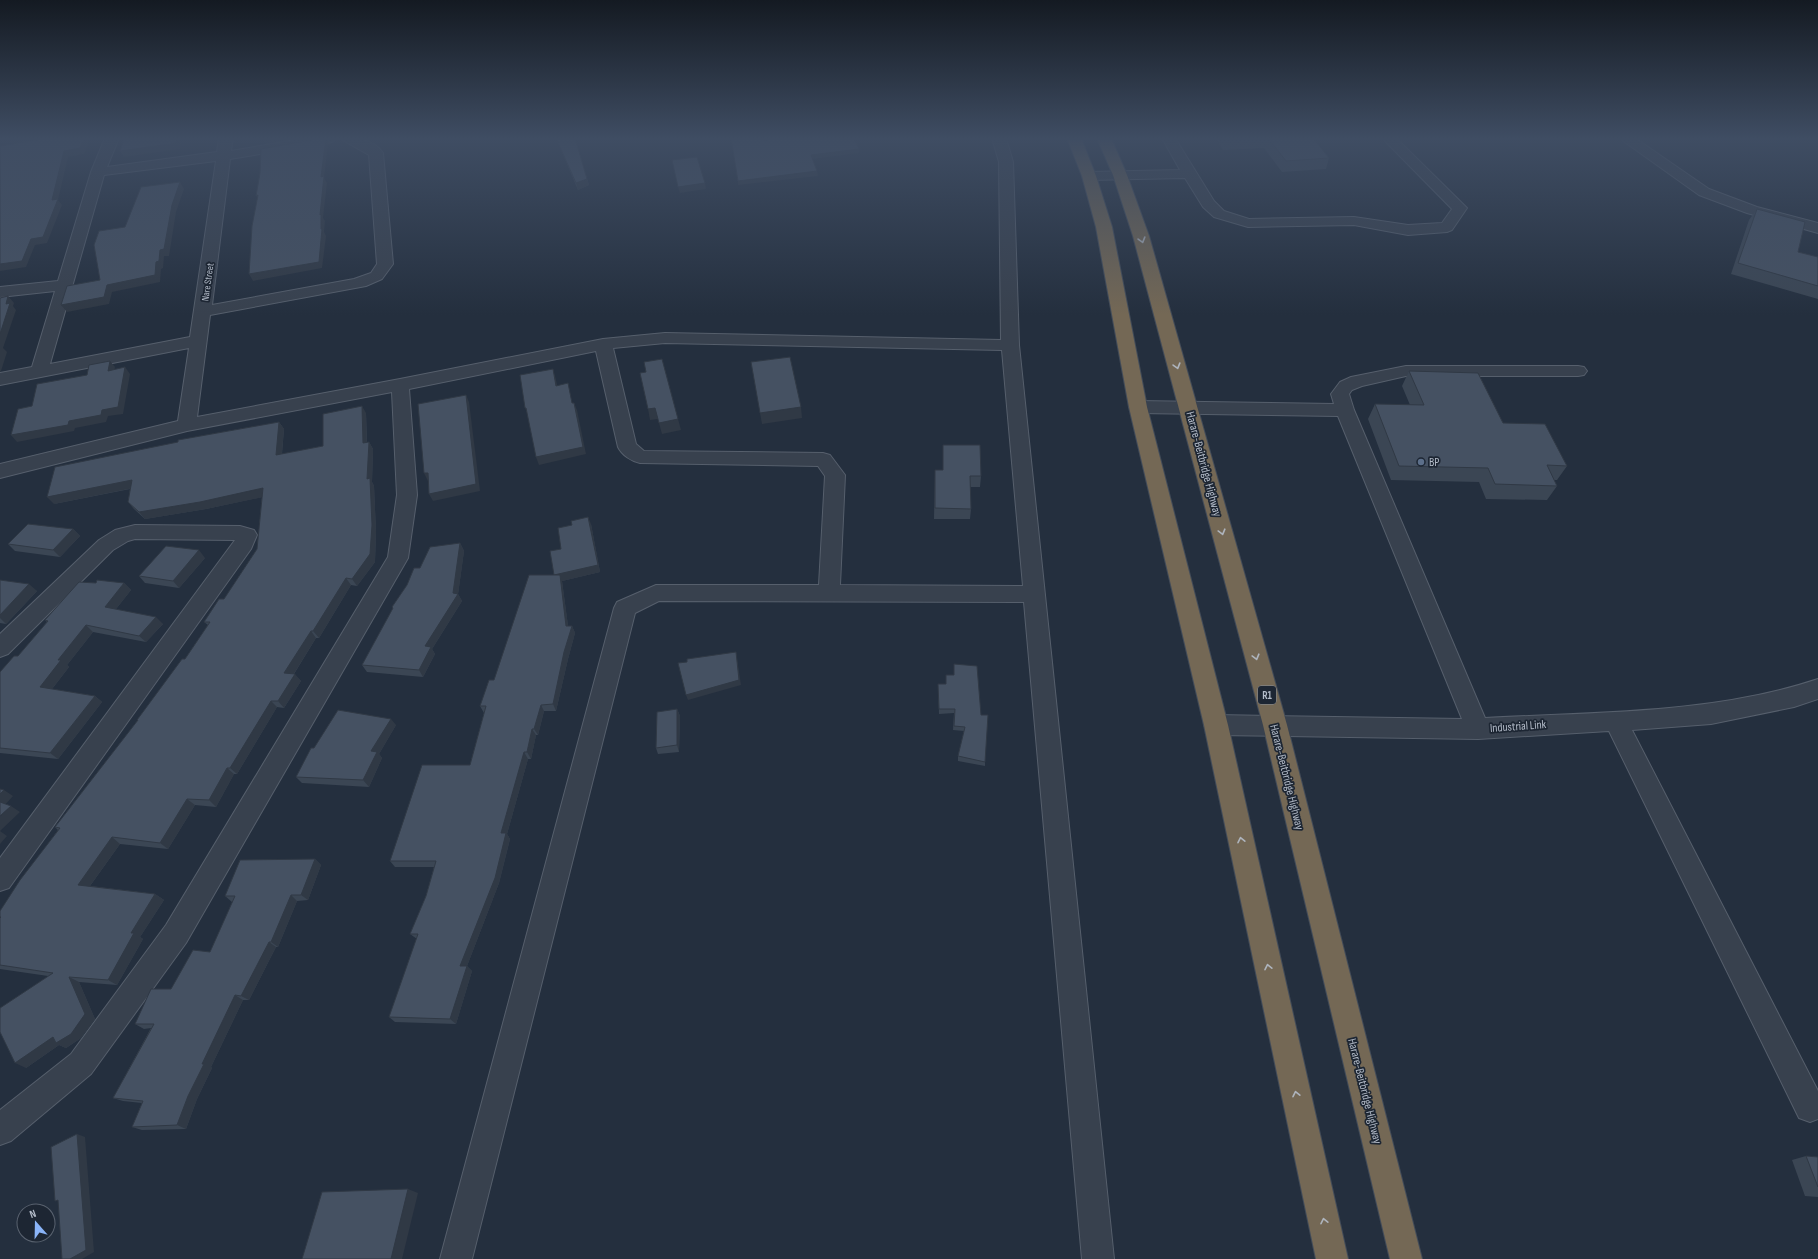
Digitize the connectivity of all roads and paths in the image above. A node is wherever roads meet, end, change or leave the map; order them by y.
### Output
1 (91, 197) edge
2 (218, 197) edge
3 (380, 197) edge
4 (1007, 197) edge
5 (1095, 197) edge
6 (1127, 197) edge
7 (1204, 197) edge
8 (1448, 197) edge
9 (1717, 197) edge
10 (1818, 228) edge
11 (64, 285) junction
12 (0, 292) edge
13 (203, 311) junction
14 (199, 340) junction
15 (603, 344) junction
16 (1010, 345) junction
17 (1578, 371) dead end
18 (39, 372) junction
19 (0, 379) edge
20 (400, 385) junction
21 (1138, 407) junction
22 (1189, 409) junction
23 (1345, 410) junction
24 (187, 425) junction
25 (0, 470) edge
26 (829, 594) junction
27 (1034, 594) junction
28 (0, 648) edge
29 (1818, 689) edge
30 (1616, 721) junction
31 (1216, 725) junction
32 (1275, 725) junction
33 (1478, 729) junction
34 (0, 879) edge
35 (1810, 1107) dead end
36 (0, 1130) edge
37 (456, 1259) edge
38 (1098, 1259) edge
39 (1332, 1259) edge
40 (1406, 1259) edge

1 - 11 street
2 - 13 street, Nare Street
3 - 13 street
4 - 16 street
5 - 21 highway
6 -> 22 highway, Harare-Beitbridge Highway / R1
7 - 8 street
9 - 10 street
11 - 12 street
11 - 18 street
13 - 14 street, Nare Street
14 - 18 street
14 - 24 street, Nare Street
15 - 16 street
15 - 20 street
15 - 26 street
16 - 27 street
17 - 23 street
18 - 19 street
20 - 24 street
20 - 36 street
21 - 22 street
21 - 31 highway
22 - 23 street
22 -> 32 highway, Harare-Beitbridge Highway / R1
23 - 33 street
24 - 25 street
26 - 27 street
26 - 37 street
27 - 38 street
28 - 34 street
29 - 30 street, Industrial Link
30 - 33 street, Industrial Link
30 - 35 street
31 - 32 street, Industrial Link
39 -> 31 highway
32 - 33 street, Industrial Link
32 - 40 highway, Harare-Beitbridge Highway / R1

